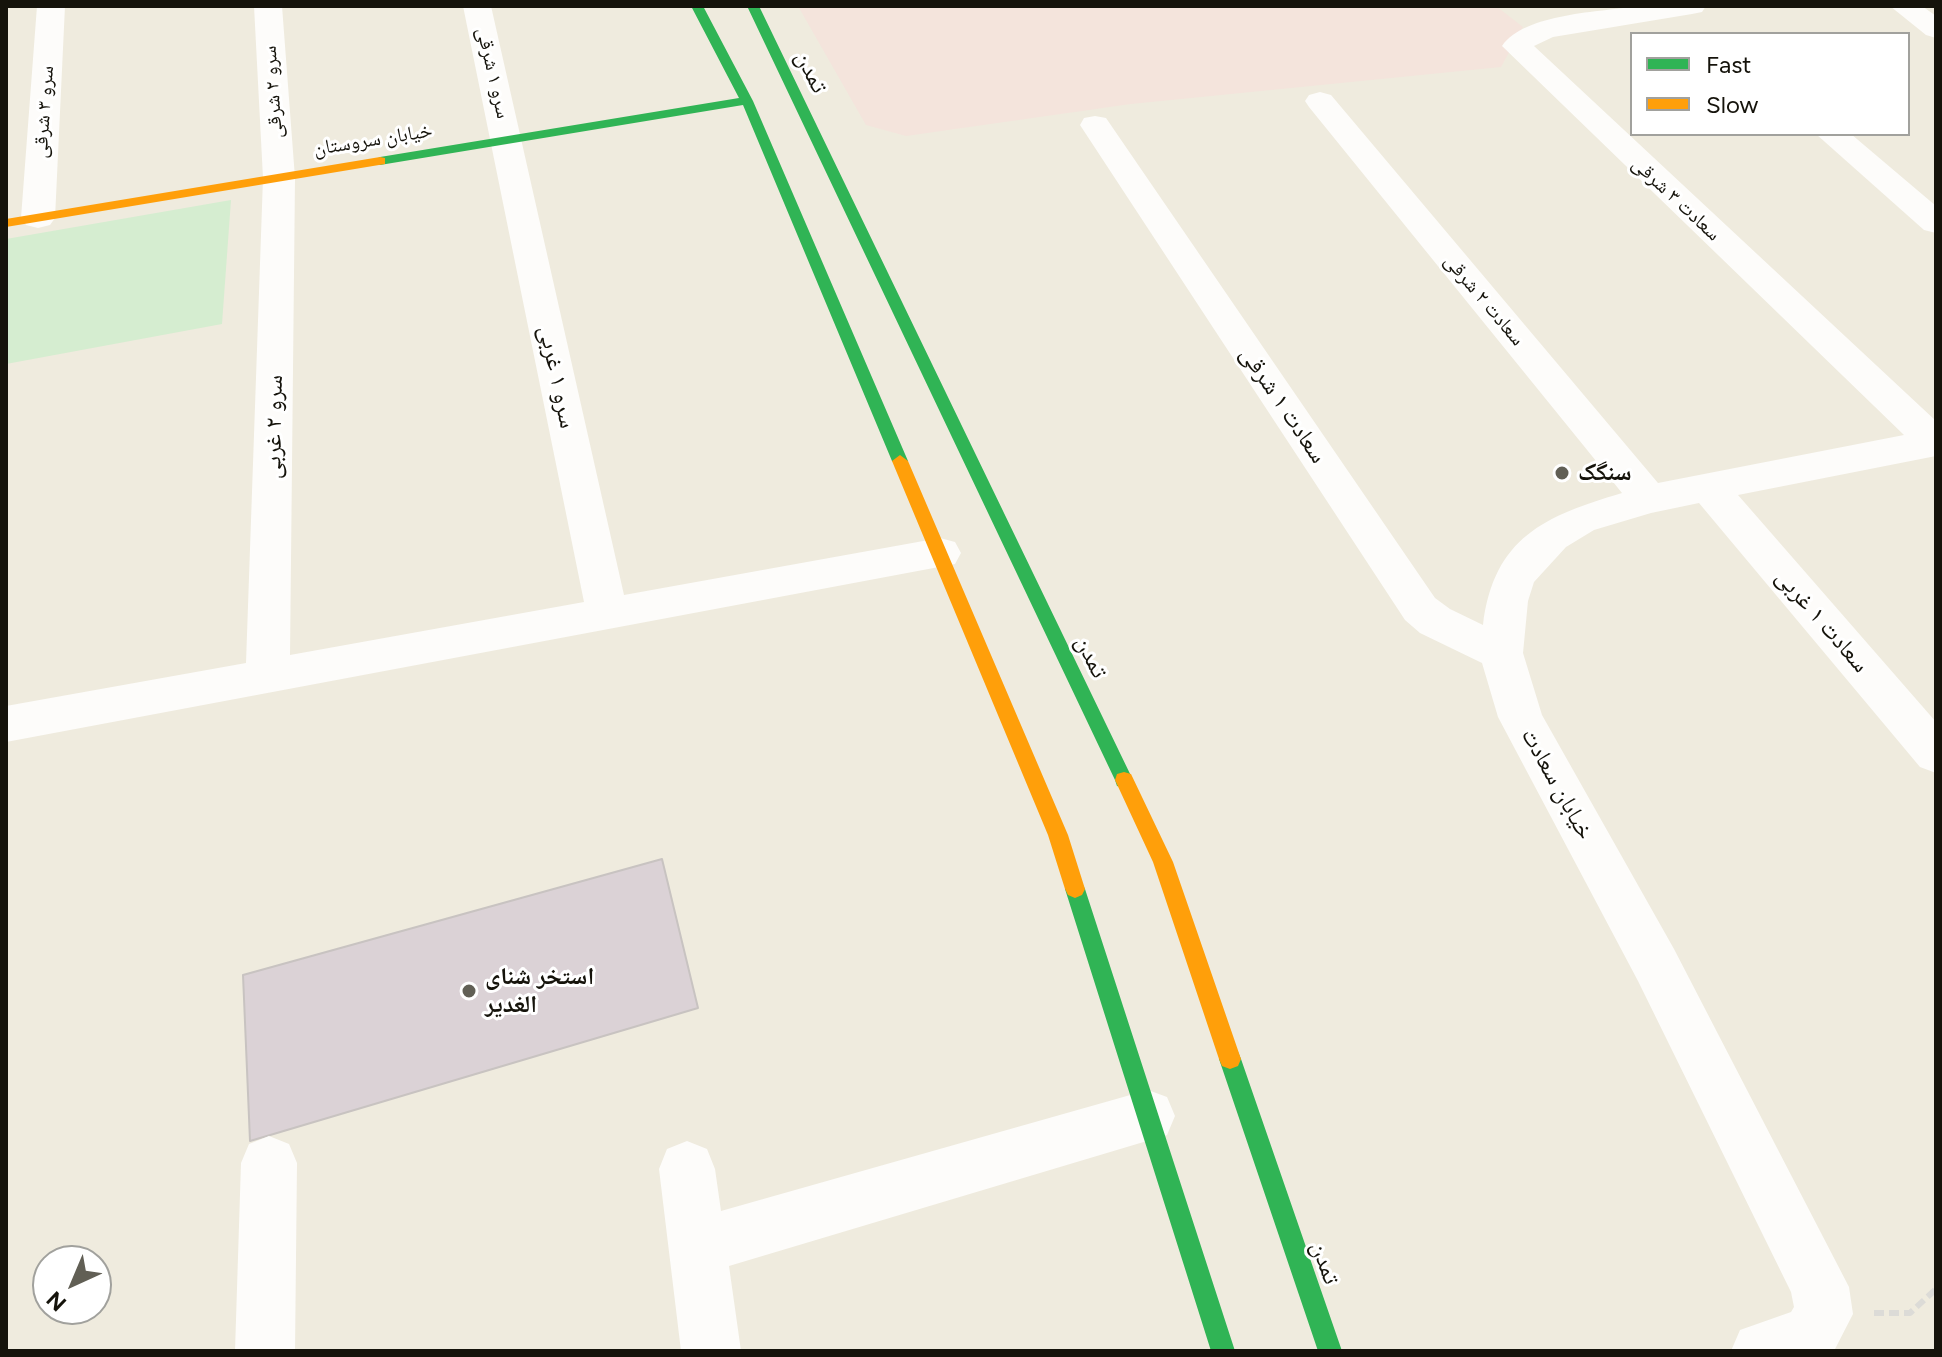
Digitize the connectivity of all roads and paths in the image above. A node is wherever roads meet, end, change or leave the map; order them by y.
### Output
1 (51, 6) edge
2 (268, 6) edge
3 (477, 6) edge
4 (697, 6) edge
5 (753, 6) edge
6 (1904, 6) edge
7 (1693, 13) edge
8 (1936, 29) edge
9 (747, 101) junction
10 (1320, 101) dead end
11 (1095, 125) dead end
12 (1834, 136) edge
13 (508, 140) junction
14 (279, 178) junction
15 (38, 218) junction
16 (6, 223) edge
17 (1936, 223) edge
18 (1936, 443) edge
19 (1709, 488) junction
20 (1649, 499) junction
21 (940, 553) junction
22 (607, 613) junction
23 (1501, 653) junction
24 (268, 676) junction
25 (6, 724) edge
26 (1936, 754) edge
27 (1148, 1116) junction
28 (269, 1163) dead end
29 (687, 1169) dead end
30 (697, 1247) junction
31 (1936, 1289) edge
32 (1824, 1314) junction
33 (265, 1351) edge
34 (711, 1351) edge
35 (1223, 1351) edge
36 (1330, 1351) edge
37 (1761, 1351) edge

1 - 15 street, سرو ۳ شرقی
2 - 14 street, سرو ۲ شرقی
3 - 13 street, سرو ۱ شرقی
4 - 9 main road
5 - 36 main road, تمدن
6 - 8 street
7 - 18 street, سعادت ۳ شرقی
9 - 13 main road, خیابان سروستان
9 - 21 main road
10 - 20 street, سعادت ۲ شرقی
11 - 23 street, سعادت ۱ شرقی
12 - 17 street
13 - 14 main road, خیابان سروستان
13 - 22 street, سرو ۱ غربی
14 - 15 main road, خیابان سروستان
14 - 24 street, سرو ۲ غربی
15 - 16 main road, خیابان سروستان
18 - 19 street, خیابان سعادت
19 - 20 street, خیابان سعادت
19 - 26 street, سعادت ۱ غربی
20 - 23 street, خیابان سعادت
21 - 22 street
21 - 27 main road
22 - 24 street
23 - 32 street, خیابان سعادت
24 - 25 street
27 - 30 street
27 - 35 main road
28 - 33 street
29 - 30 street
30 - 34 street
31 - 32 path
32 - 37 street

